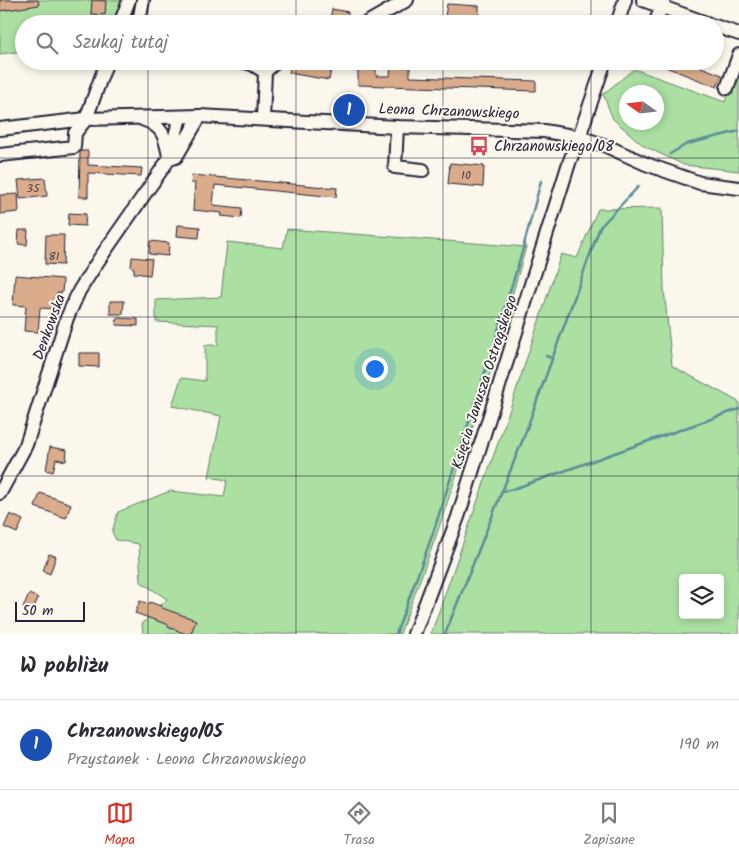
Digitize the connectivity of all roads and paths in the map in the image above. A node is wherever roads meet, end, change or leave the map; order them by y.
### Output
1 (128, 0) edge
2 (143, 0) edge
3 (407, 0) edge
4 (625, 0) edge
5 (643, 0) edge
6 (662, 3) edge
7 (123, 15) edge
8 (140, 15) edge
9 (381, 15) edge
10 (620, 15) edge
11 (658, 15) edge
12 (689, 15) edge
13 (724, 29) edge
14 (739, 34) edge
15 (739, 55) edge
16 (104, 70) edge
17 (262, 70) edge
18 (602, 70) edge
19 (265, 72) joint
20 (727, 88) dead end
21 (200, 116) junction
22 (135, 117) junction
23 (180, 117) junction
24 (86, 119) junction
25 (263, 119) junction
26 (397, 126) junction
27 (0, 129) edge
28 (579, 137) junction
29 (0, 155) edge
30 (169, 159) junction
31 (423, 170) dead end
32 (739, 188) edge
33 (0, 493) edge
34 (414, 634) edge

1 - 7 street
2 - 8 street
3 - 9 street
4 - 10 street
5 - 6 street
6 - 11 street
6 - 12 street
13 - 14 street
15 - 20 street
16 - 24 street
17 - 19 street
18 - 28 street, Księcia Janusza Ostrogskiego
19 - 25 street
21 - 23 street, Leona Chrzanowskiego
21 - 25 street, Leona Chrzanowskiego
21 - 30 street, Denkowska
22 - 23 street, Leona Chrzanowskiego
22 - 24 street, Leona Chrzanowskiego
22 - 30 street
23 - 30 street, Denkowska
24 - 27 street, Leona Chrzanowskiego
24 - 29 street
25 - 26 street, Leona Chrzanowskiego
26 - 28 street, Leona Chrzanowskiego
26 - 31 street
28 - 32 street, Leona Chrzanowskiego
28 - 34 street, Księcia Janusza Ostrogskiego
30 - 33 street, Denkowska

